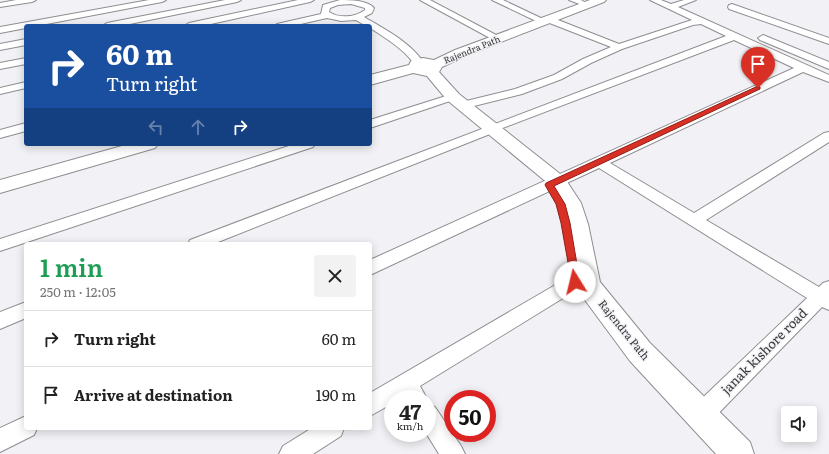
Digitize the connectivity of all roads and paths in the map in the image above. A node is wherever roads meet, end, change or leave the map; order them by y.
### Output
1 (129, 0) edge
2 (162, 0) edge
3 (237, 0) edge
4 (310, 0) edge
5 (424, 0) edge
6 (496, 0) edge
7 (600, 0) edge
8 (654, 0) edge
9 (692, 0) edge
10 (582, 1) edge
11 (333, 2) edge
12 (676, 3) edge
13 (0, 5) edge
14 (34, 7) edge
15 (732, 7) dead end
16 (328, 15) junction
17 (358, 17) junction
18 (545, 20) junction
19 (703, 21) junction
20 (725, 21) dead end
21 (28, 24) edge
22 (117, 24) edge
23 (198, 24) edge
24 (289, 24) edge
25 (370, 24) edge
26 (24, 25) edge
27 (372, 25) edge
28 (0, 29) edge
29 (383, 32) junction
30 (744, 32) junction
31 (372, 35) edge
32 (493, 36) junction
33 (829, 41) edge
34 (24, 42) edge
35 (0, 47) edge
36 (619, 47) junction
37 (24, 61) edge
38 (0, 66) edge
39 (829, 66) edge
40 (425, 67) junction
41 (802, 68) junction
42 (829, 70) edge
43 (815, 73) junction
44 (829, 79) edge
45 (372, 80) edge
46 (24, 85) edge
47 (0, 91) edge
48 (454, 102) junction
49 (372, 123) edge
50 (24, 128) edge
51 (489, 130) junction
52 (0, 134) edge
53 (829, 136) edge
54 (143, 146) edge
55 (302, 146) edge
56 (599, 162) junction
57 (553, 183) junction
58 (0, 187) edge
59 (694, 220) junction
60 (201, 242) edge
61 (0, 245) edge
62 (372, 267) edge
63 (575, 282) junction
64 (826, 295) edge
65 (24, 311) edge
66 (0, 321) edge
67 (634, 355) junction
68 (413, 390) edge
69 (384, 400) edge
70 (372, 404) edge
71 (701, 416) junction
72 (436, 428) edge
73 (24, 429) edge
74 (330, 430) edge
75 (0, 440) edge
76 (291, 454) edge
77 (453, 454) edge
78 (718, 454) edge
79 (738, 454) edge

1 - 14 street
2 - 21 street
3 - 22 street
4 - 23 street
5 - 32 street
6 - 18 street
7 - 18 main road, Rajendra Path
8 - 12 street
9 - 12 street
10 - 18 main road, Rajendra Path
11 - 16 street
11 - 17 street
12 - 19 street
12 - 20 street
13 - 14 street
14 - 28 street
15 - 33 street
16 - 17 street
16 - 24 street
17 - 25 street
18 - 32 main road, Rajendra Path
18 - 36 street
18 - 40 main road, Rajendra Path
19 - 30 street
19 - 36 street
26 - 28 street
27 - 29 street
29 - 31 street
29 - 40 street
30 - 39 street
30 - 41 street
30 - 51 street
32 - 40 main road, Rajendra Path
34 - 35 street
36 - 48 street
37 - 38 street
40 - 45 main road
40 - 48 main road, Rajendra Path
41 - 43 street
41 - 56 street
42 - 43 street
43 - 44 street
46 - 47 street
48 - 49 street
48 - 51 main road, Rajendra Path
50 - 52 street
51 - 57 main road, Rajendra Path
51 - 60 street
53 - 59 street
54 - 58 main road
55 - 61 street
56 - 57 street
56 - 59 street
57 - 62 street
57 - 63 main road, Rajendra Path
57 - 67 main road, Rajendra Path
59 - 64 street
63 - 67 main road, Rajendra Path
63 - 68 street
64 - 71 street, janak kishore road
65 - 66 street
67 - 71 main road, Rajendra Path
67 - 78 main road, Rajendra Path
69 - 70 street
71 - 79 main road, Rajendra Path
72 - 77 street
73 - 75 street
74 - 76 street

